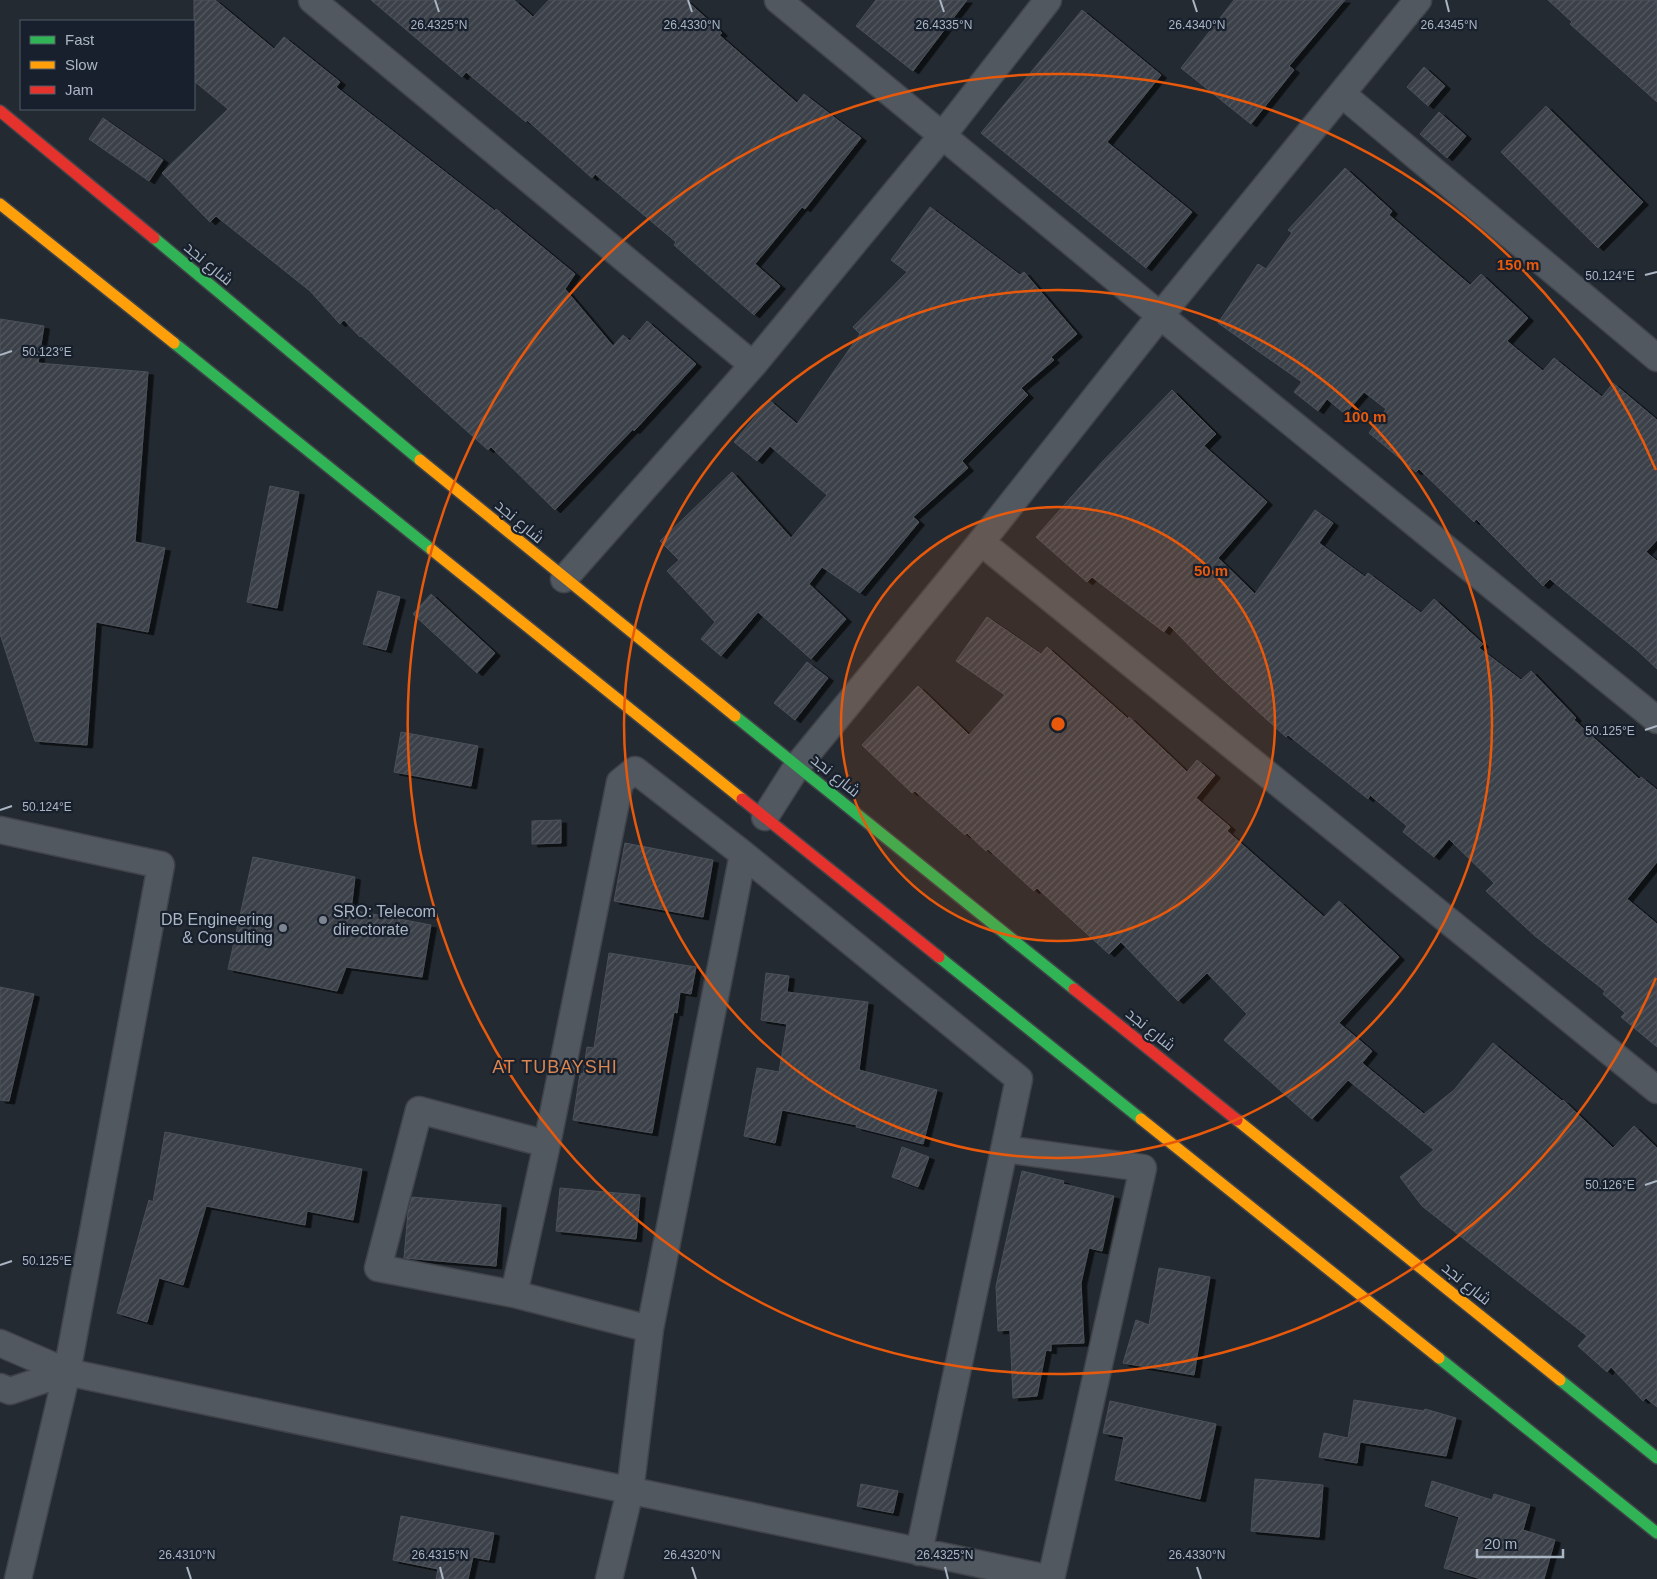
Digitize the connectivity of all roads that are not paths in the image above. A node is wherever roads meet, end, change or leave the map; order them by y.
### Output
1 (312, 0) edge
2 (778, 0) edge
3 (1048, 0) edge
4 (1418, 0) edge
5 (1342, 94) junction
6 (0, 111) edge
7 (942, 136) junction
8 (0, 204) edge
9 (1160, 316) junction
10 (1657, 358) edge
11 (753, 365) junction
12 (981, 542) junction
13 (564, 579) junction
14 (1657, 720) edge
15 (798, 765) junction
16 (766, 817) junction
17 (0, 830) edge
18 (743, 854) junction
19 (1657, 1090) edge
20 (546, 1144) junction
21 (1005, 1149) junction
22 (514, 1294) junction
23 (650, 1329) junction
24 (0, 1343) edge
25 (67, 1372) junction
26 (0, 1387) edge
27 (1657, 1458) edge
28 (630, 1491) junction
29 (1657, 1533) edge
30 (919, 1552) junction
31 (18, 1579) edge
32 (610, 1579) edge
33 (1051, 1579) edge

1 - 11 street
2 - 7 street
3 - 7 street
4 - 5 street
5 - 9 street
5 - 10 street
6 - 13 street, شارع نجد
7 - 9 street
7 - 11 street
8 - 16 street
9 - 12 street
9 - 14 street
11 - 13 street
12 - 15 street
12 - 19 street
13 - 15 street, شارع نجد
15 - 16 street
15 - 27 street, شارع نجد
16 - 29 street
17 - 25 street
18 - 20 street
18 - 21 street
18 - 23 street
20 - 22 street
20 - 22 street
21 - 30 street
21 - 33 street
22 - 23 street
23 - 28 street
24 - 25 street
25 - 26 street
25 - 28 street
25 - 31 street
28 - 30 street
28 - 32 street
30 - 33 street

